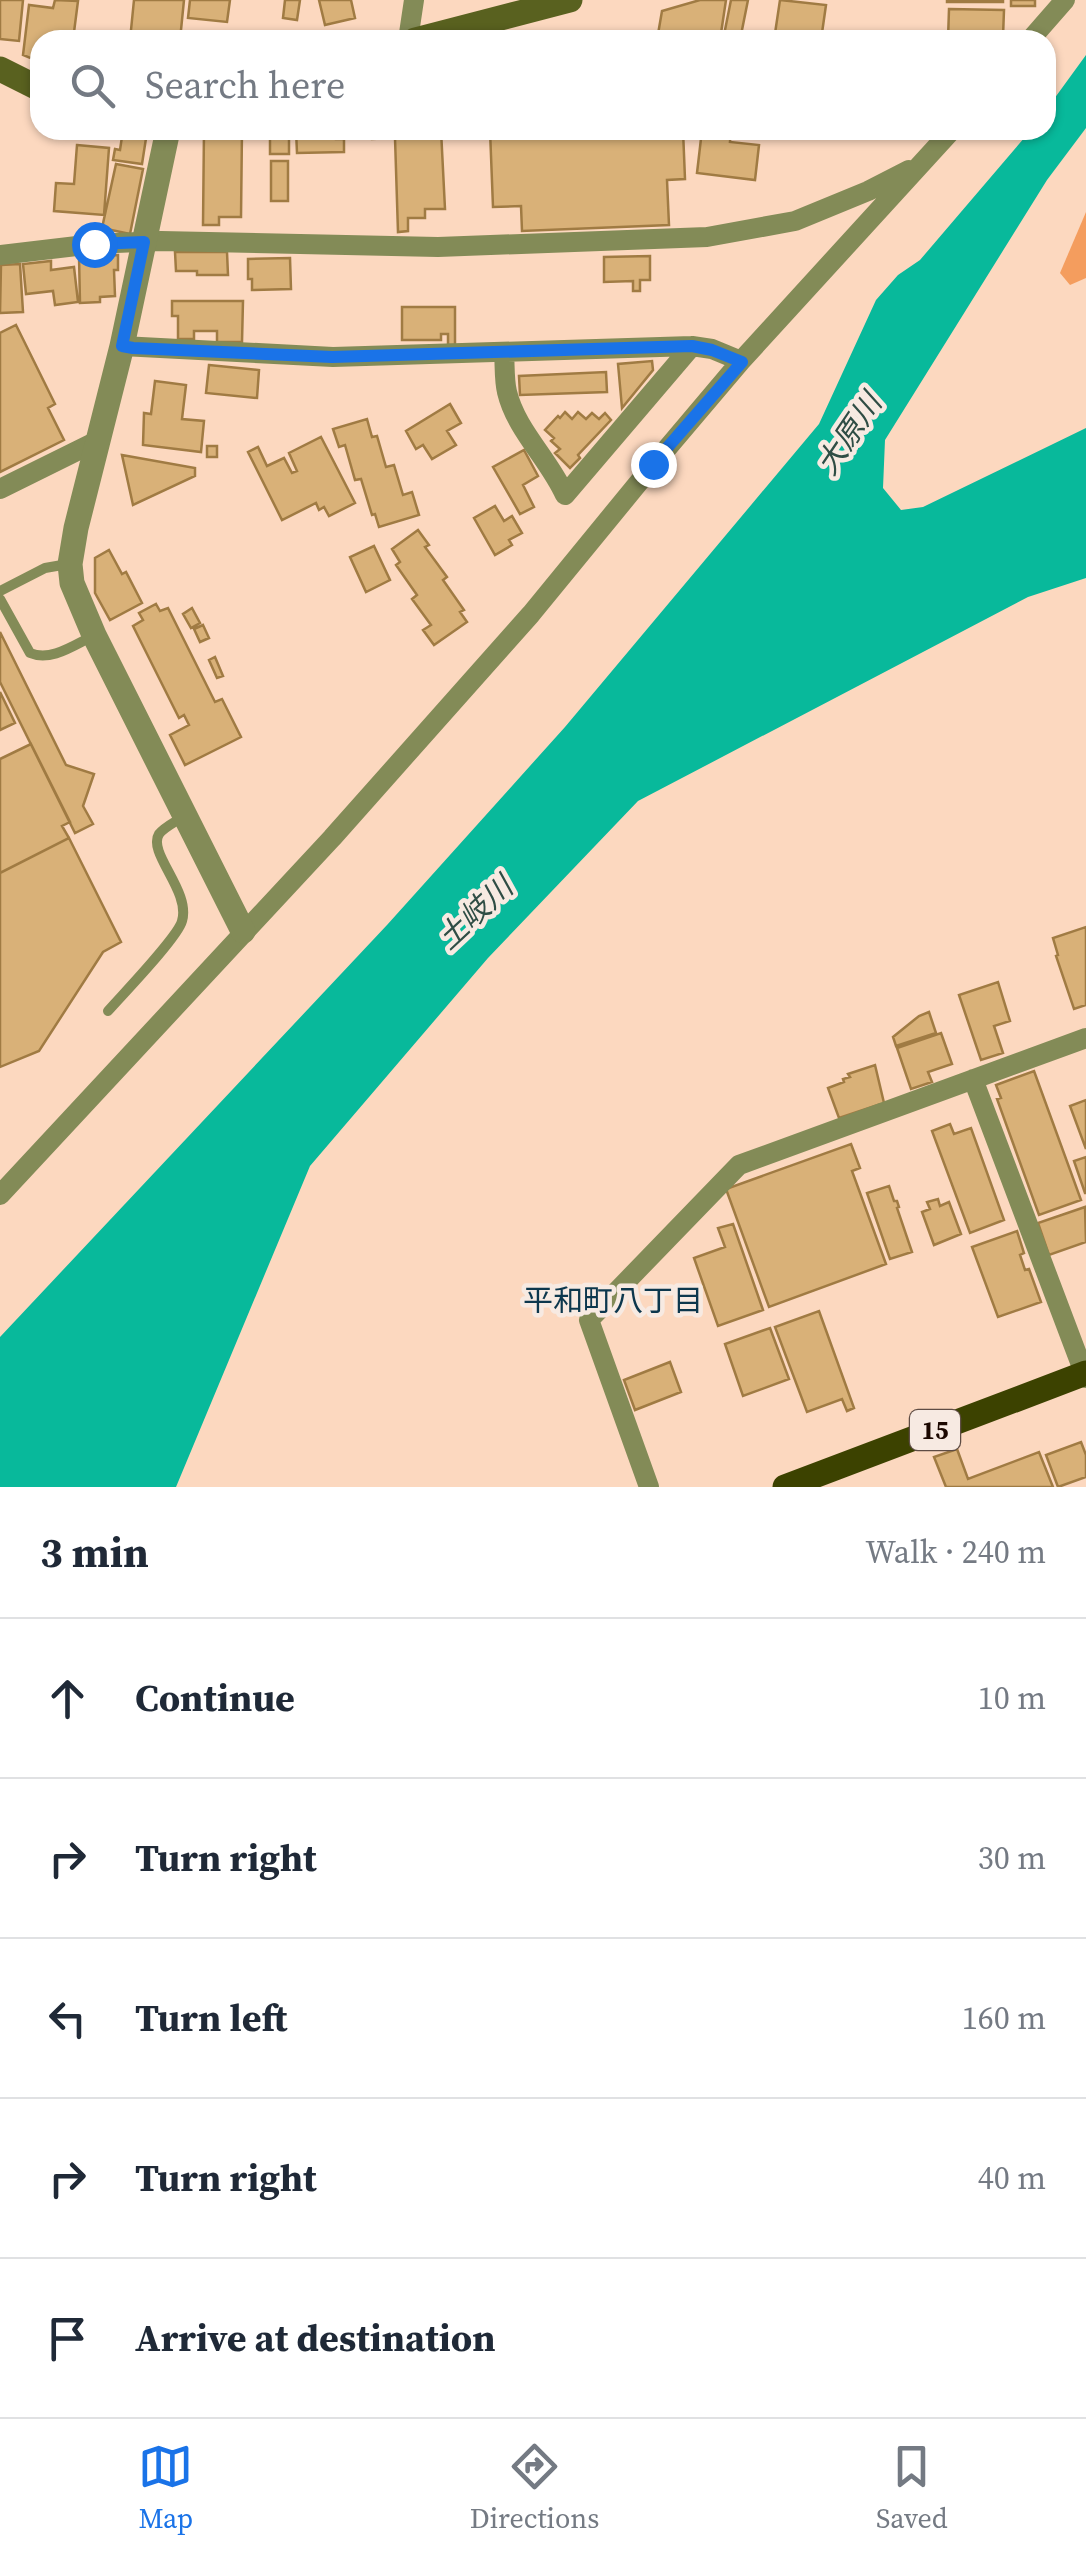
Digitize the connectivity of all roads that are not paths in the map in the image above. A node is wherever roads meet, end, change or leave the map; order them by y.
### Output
1 (414, 0) edge
2 (570, 0) edge
3 (1064, 0) edge
4 (412, 30) edge
5 (452, 30) edge
6 (1038, 30) edge
7 (0, 69) edge
8 (30, 84) edge
9 (166, 140) edge
10 (943, 140) edge
11 (924, 162) junction
12 (144, 242) junction
13 (0, 255) edge
14 (122, 346) junction
15 (692, 346) junction
16 (504, 352) junction
17 (742, 362) junction
18 (99, 440) junction
19 (0, 489) edge
20 (70, 564) junction
21 (0, 591) edge
22 (0, 599) edge
23 (94, 636) junction
24 (185, 816) junction
25 (243, 931) junction
26 (108, 1011) dead end
27 (1086, 1038) edge
28 (973, 1080) junction
29 (0, 1195) edge
30 (1085, 1375) edge
31 (650, 1487) edge
32 (784, 1487) edge

1 - 4 street
2 - 5 main road
3 - 6 street
7 - 8 main road
9 - 12 street
10 - 11 street
11 - 12 street
11 - 17 street
12 - 13 street
12 - 14 street
14 - 16 street
14 - 18 street
15 - 16 street
15 - 16 street
15 - 17 street
17 - 25 street
18 - 19 street
18 - 20 street
20 - 21 lane
20 - 23 street
22 - 23 lane
23 - 24 street
24 - 25 street
24 - 26 lane
25 - 29 street
27 - 28 street
28 - 30 street
28 - 31 street
30 - 32 main road, 15

